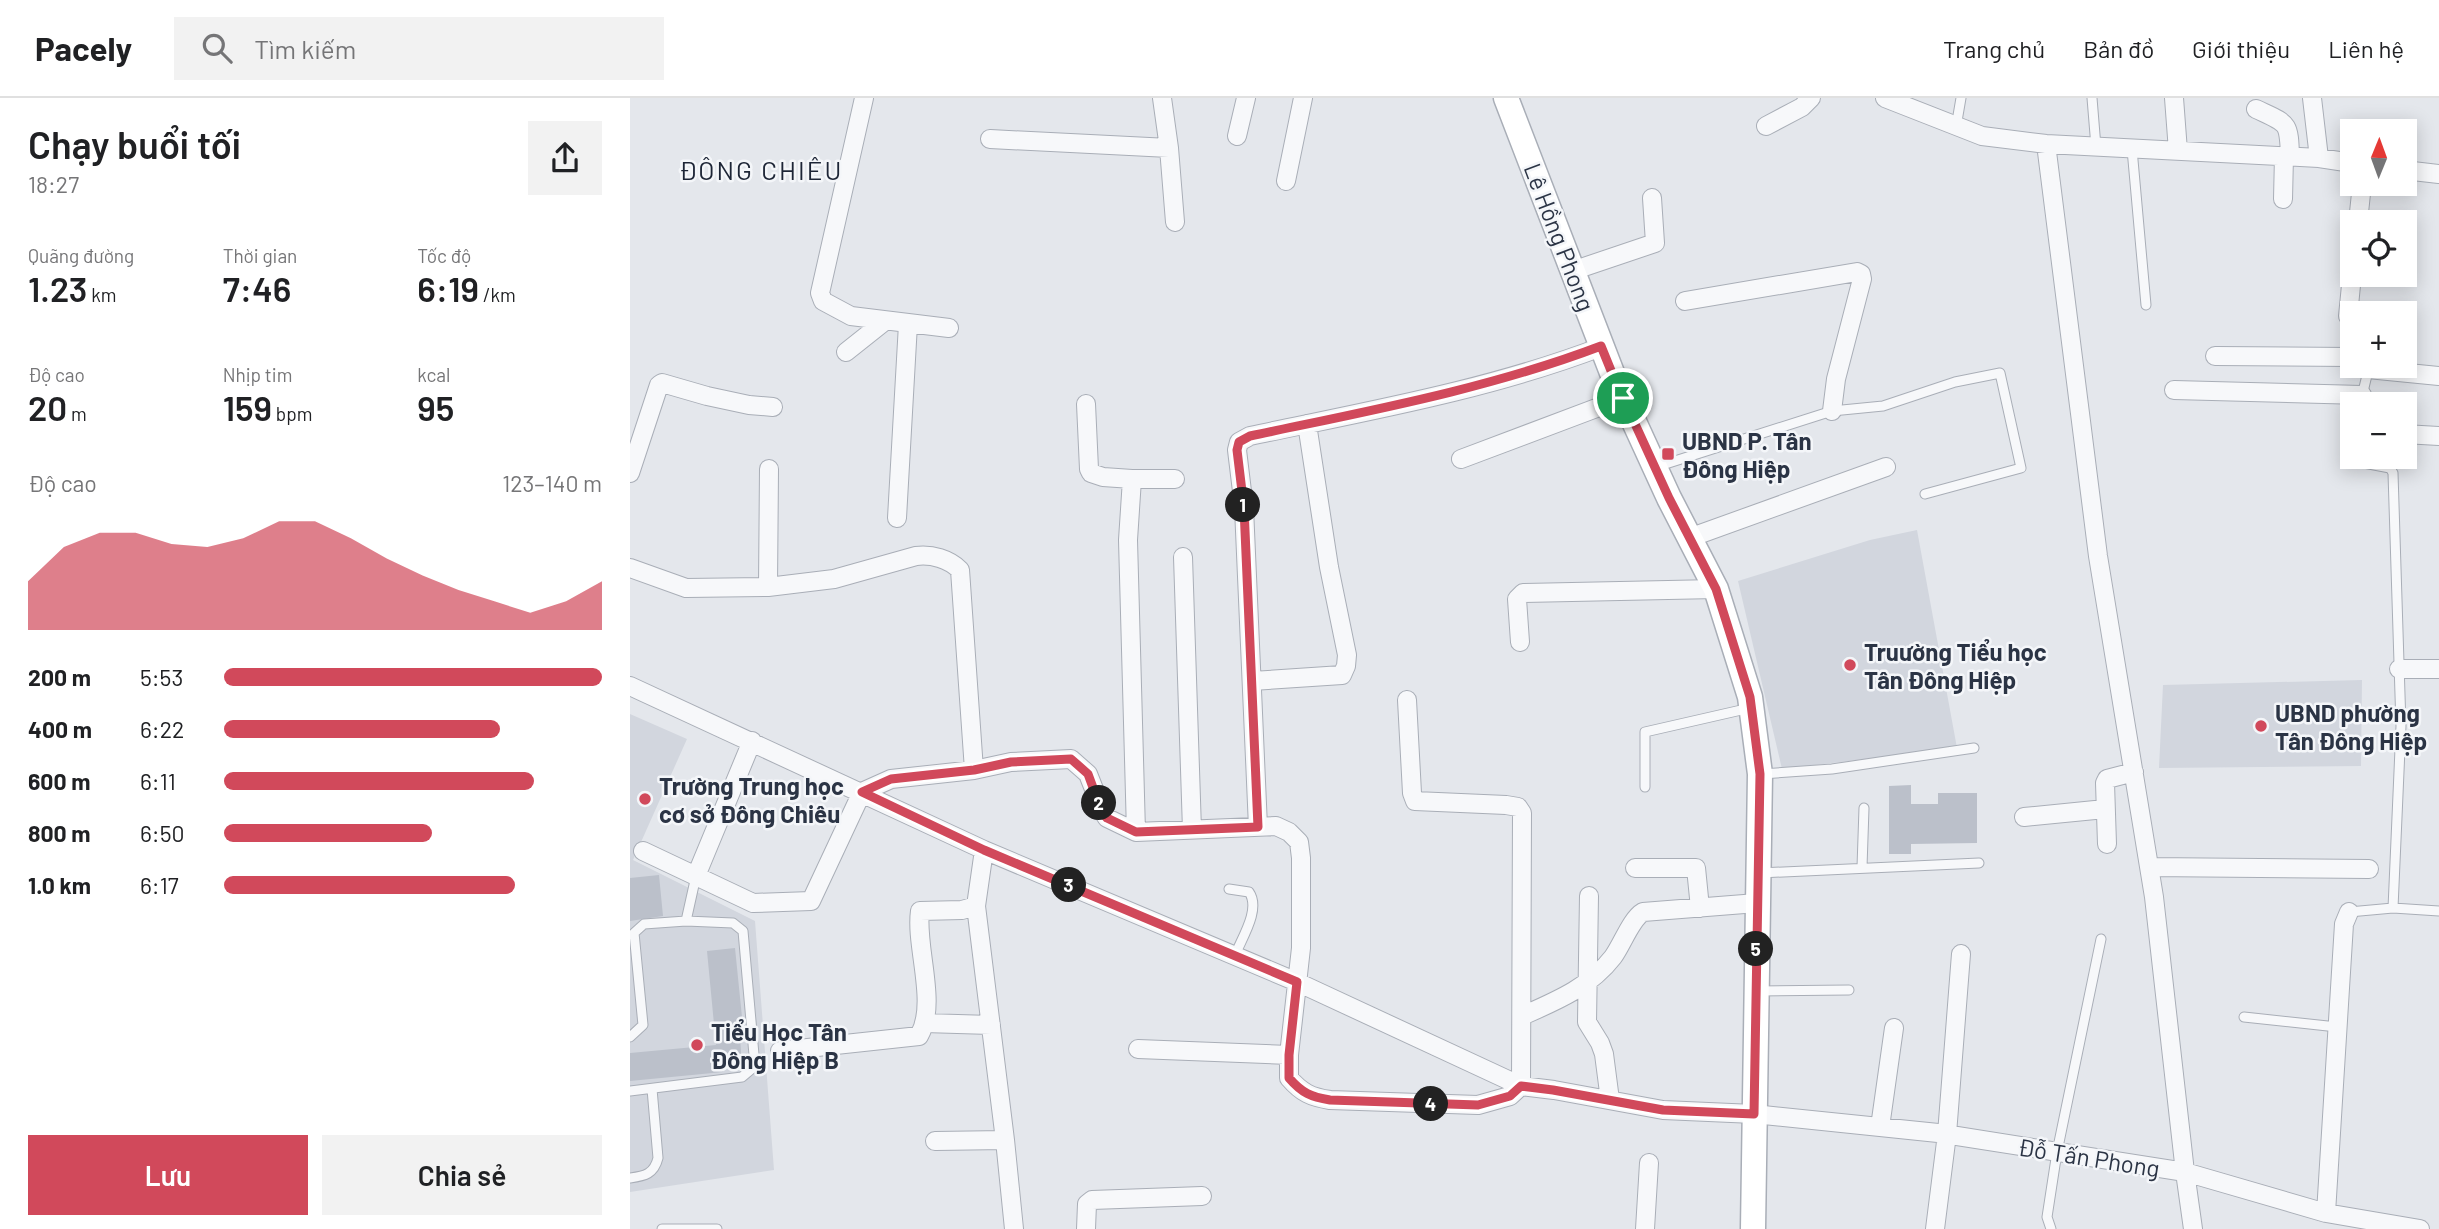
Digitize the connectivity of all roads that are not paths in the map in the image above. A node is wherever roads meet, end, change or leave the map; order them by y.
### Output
1 (864, 98) edge
2 (1162, 98) edge
3 (1246, 98) edge
4 (1303, 98) edge
5 (1506, 98) edge
6 (1811, 98) edge
7 (1885, 98) edge
8 (1961, 98) edge
9 (2092, 98) edge
10 (2174, 98) edge
11 (2312, 98) edge
12 (2256, 109) dead end
13 (1766, 126) dead end
14 (1956, 127) junction
15 (1237, 136) dead end
16 (990, 138) dead end
17 (2046, 144) junction
18 (2096, 147) junction
19 (1169, 148) junction
20 (2132, 149) junction
21 (2179, 151) junction
22 (2287, 157) junction
23 (2319, 158) junction
24 (2340, 161) edge
25 (2417, 171) edge
26 (2439, 174) edge
27 (1286, 181) dead end
28 (1652, 198) dead end
29 (2283, 199) dead end
30 (1175, 222) dead end
31 (1572, 271) junction
32 (1685, 301) dead end
33 (2146, 305) dead end
34 (885, 321) junction
35 (908, 324) junction
36 (949, 328) dead end
37 (1601, 346) junction
38 (846, 352) dead end
39 (2216, 356) dead end
40 (2340, 357) edge
41 (2417, 373) edge
42 (2439, 376) edge
43 (2174, 390) dead end
44 (1623, 398) junction
45 (2340, 398) edge
46 (1086, 404) dead end
47 (773, 407) dead end
48 (1832, 411) junction
49 (1307, 424) junction
50 (2417, 434) edge
51 (2439, 436) edge
52 (1461, 459) dead end
53 (1655, 467) junction
54 (1886, 467) dead end
55 (769, 469) dead end
56 (2392, 469) edge
57 (630, 473) edge
58 (1132, 479) junction
59 (1175, 479) dead end
60 (1925, 494) dead end
61 (897, 518) dead end
62 (1689, 538) junction
63 (1183, 557) dead end
64 (630, 568) edge
65 (768, 587) junction
66 (1716, 589) junction
67 (1520, 642) dead end
68 (2399, 669) junction
69 (2439, 669) edge
70 (1252, 681) junction
71 (630, 687) edge
72 (1407, 700) dead end
73 (1752, 707) junction
74 (752, 741) junction
75 (1974, 748) dead end
76 (974, 770) junction
77 (2134, 772) junction
78 (1760, 774) junction
79 (1645, 787) dead end
80 (862, 792) junction
81 (1864, 808) dead end
82 (2105, 809) junction
83 (2024, 817) dead end
84 (1258, 827) junction
85 (1192, 830) junction
86 (1136, 832) junction
87 (2107, 844) dead end
88 (984, 850) junction
89 (643, 851) dead end
90 (1979, 863) dead end
91 (1862, 867) junction
92 (2149, 867) junction
93 (1635, 868) dead end
94 (2369, 869) dead end
95 (1758, 873) junction
96 (696, 876) junction
97 (1229, 889) dead end
98 (1588, 896) dead end
99 (1757, 904) junction
100 (976, 906) junction
101 (1700, 908) junction
102 (2393, 908) junction
103 (2439, 911) edge
104 (2349, 912) joint
105 (686, 921) junction
106 (2101, 939) dead end
107 (1961, 954) dead end
108 (1234, 955) junction
109 (1297, 982) junction
110 (1588, 983) junction
111 (1849, 990) dead end
112 (1755, 991) junction
113 (1522, 1016) junction
114 (2244, 1017) dead end
115 (924, 1023) junction
116 (991, 1025) junction
117 (2337, 1027) junction
118 (1894, 1028) dead end
119 (630, 1037) edge
120 (1139, 1049) dead end
121 (779, 1051) dead end
122 (1289, 1055) junction
123 (1521, 1086) junction
124 (652, 1089) junction
125 (630, 1091) edge
126 (1610, 1100) junction
127 (1754, 1114) junction
128 (1880, 1127) junction
129 (1947, 1134) junction
130 (1005, 1140) junction
131 (935, 1141) dead end
132 (2057, 1152) junction
133 (1648, 1163) dead end
134 (2185, 1172) junction
135 (630, 1178) edge
136 (1202, 1196) dead end
137 (2326, 1213) junction
138 (662, 1229) edge
139 (717, 1229) edge
140 (1014, 1229) edge
141 (1086, 1229) edge
142 (1645, 1229) edge
143 (1753, 1229) edge
144 (1935, 1229) edge
145 (2051, 1229) edge
146 (2193, 1229) edge
147 (2420, 1229) edge

1 - 34 street
2 - 19 street
3 - 15 street
4 - 27 street
5 - 31 main road, Lê Hồng Phong
6 - 13 street
7 - 14 street
8 - 14 lane
9 - 18 lane
10 - 21 street
11 - 23 street
12 - 22 street
14 - 17 street
16 - 19 street
17 - 18 street
17 - 77 street
18 - 20 street
19 - 30 street
20 - 21 street
20 - 33 lane
21 - 22 street
22 - 23 street
22 - 29 street
23 - 24 street
25 - 26 street
28 - 31 street
31 - 37 main road, Lê Hồng Phong
32 - 48 street
34 - 35 street
34 - 38 street
35 - 36 street
35 - 61 street
37 - 44 main road, Lê Hồng Phong
37 - 49 street
39 - 40 street
41 - 42 street
43 - 45 street
44 - 52 street
44 - 53 main road, Lê Hồng Phong
46 - 58 street
47 - 57 street
48 - 53 lane
48 - 60 lane
49 - 70 street
49 - 70 street
50 - 51 street
53 - 62 main road, Lê Hồng Phong
54 - 62 street
55 - 65 street
56 - 68 lane
58 - 59 street
58 - 86 street
62 - 66 main road, Lê Hồng Phong
63 - 85 street
64 - 65 street
65 - 76 street
66 - 67 street
66 - 73 main road, Lê Hồng Phong
68 - 69 street
68 - 102 lane
70 - 84 street
71 - 74 street, Đỗ Tấn Phong
72 - 113 street
73 - 78 main road, Lê Hồng Phong
73 - 79 lane
74 - 80 street, Đỗ Tấn Phong
74 - 96 street
75 - 78 lane
76 - 80 street
76 - 86 street
77 - 82 street
77 - 92 street
78 - 95 main road, Lê Hồng Phong
80 - 88 street, Đỗ Tấn Phong
80 - 96 street
81 - 91 lane
82 - 83 street
82 - 87 street
84 - 85 street
84 - 109 street
85 - 86 street
88 - 100 street
88 - 108 street, Đỗ Tấn Phong
89 - 96 street
90 - 91 lane
91 - 95 lane
92 - 94 street
92 - 134 street
93 - 101 street
95 - 99 main road, Lê Hồng Phong
96 - 105 lane
97 - 108 lane
98 - 110 street
99 - 101 street
99 - 112 main road, Lê Hồng Phong
100 - 115 street
100 - 116 street
101 - 110 street
102 - 103 lane
102 - 104 lane
104 - 117 street
105 - 119 lane
105 - 124 lane
106 - 132 lane
107 - 129 street
108 - 109 street, Đỗ Tấn Phong
109 - 122 street
109 - 123 street, Đỗ Tấn Phong
110 - 113 street
110 - 126 street
111 - 112 lane
112 - 127 main road, Lê Hồng Phong
113 - 123 street
114 - 117 lane
115 - 116 street
115 - 121 street
116 - 130 street
117 - 137 street
118 - 128 street
120 - 122 street
122 - 123 street
123 - 126 street, Đỗ Tấn Phong
124 - 125 lane
124 - 135 lane
126 - 127 street, Đỗ Tấn Phong
127 - 128 street, Đỗ Tấn Phong
127 - 143 main road, Lê Hồng Phong
128 - 129 street, Đỗ Tấn Phong
129 - 132 street, Đỗ Tấn Phong
129 - 144 street
130 - 131 street
130 - 140 street
132 - 134 street, Đỗ Tấn Phong
132 - 145 lane
133 - 142 street
134 - 137 street, Đỗ Tấn Phong
134 - 146 street
136 - 141 street
137 - 147 street, Đỗ Tấn Phong
138 - 139 lane

